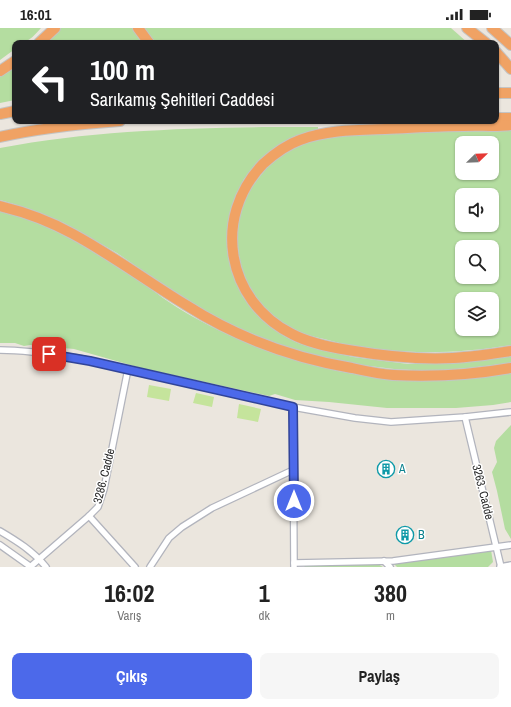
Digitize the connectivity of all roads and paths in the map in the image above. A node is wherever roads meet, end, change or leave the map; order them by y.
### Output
1 (55, 28) edge
2 (138, 28) edge
3 (468, 28) edge
4 (492, 28) edge
5 (43, 40) edge
6 (147, 40) edge
7 (482, 40) edge
8 (511, 45) edge
9 (499, 55) edge
10 (499, 55) edge
11 (12, 63) edge
12 (511, 65) edge
13 (511, 69) edge
14 (0, 70) edge
15 (499, 93) edge
16 (511, 93) edge
17 (12, 112) edge
18 (0, 114) edge
19 (86, 124) edge
20 (480, 124) edge
21 (0, 137) edge
22 (0, 206) edge
23 (0, 350) edge
24 (511, 351) edge
25 (511, 368) edge
26 (128, 369) junction
27 (293, 407) junction
28 (511, 412) edge
29 (465, 417) junction
30 (293, 470) junction
31 (89, 516) junction
32 (0, 531) edge
33 (0, 545) edge
34 (511, 545) edge
35 (496, 547) junction
36 (39, 559) junction
37 (384, 561) junction
38 (294, 565) edge
39 (511, 565) edge
40 (30, 567) edge
41 (46, 567) edge
42 (135, 567) edge
43 (150, 567) edge
44 (390, 567) edge
45 (501, 567) edge

1 - 5 highway
2 - 6 highway
3 - 7 highway
4 - 8 highway
9 - 12 highway
10 - 13 highway
11 - 14 highway
15 - 16 highway
17 - 18 highway
19 - 21 highway
20 - 24 highway
22 - 25 highway
23 - 26 street
26 - 27 street
26 - 31 street, 3286. Cadde
27 - 29 street
27 - 30 street
28 - 29 street
29 - 35 street, 3263. Cadde
30 - 38 street
30 - 43 street
31 - 36 street, 3286. Cadde
31 - 42 street
32 - 36 street
33 - 40 street
34 - 35 street
35 - 37 street
35 - 45 street, 3263. Cadde
36 - 40 street, 3286. Cadde
36 - 41 street
37 - 38 street
37 - 44 street
39 - 45 street

